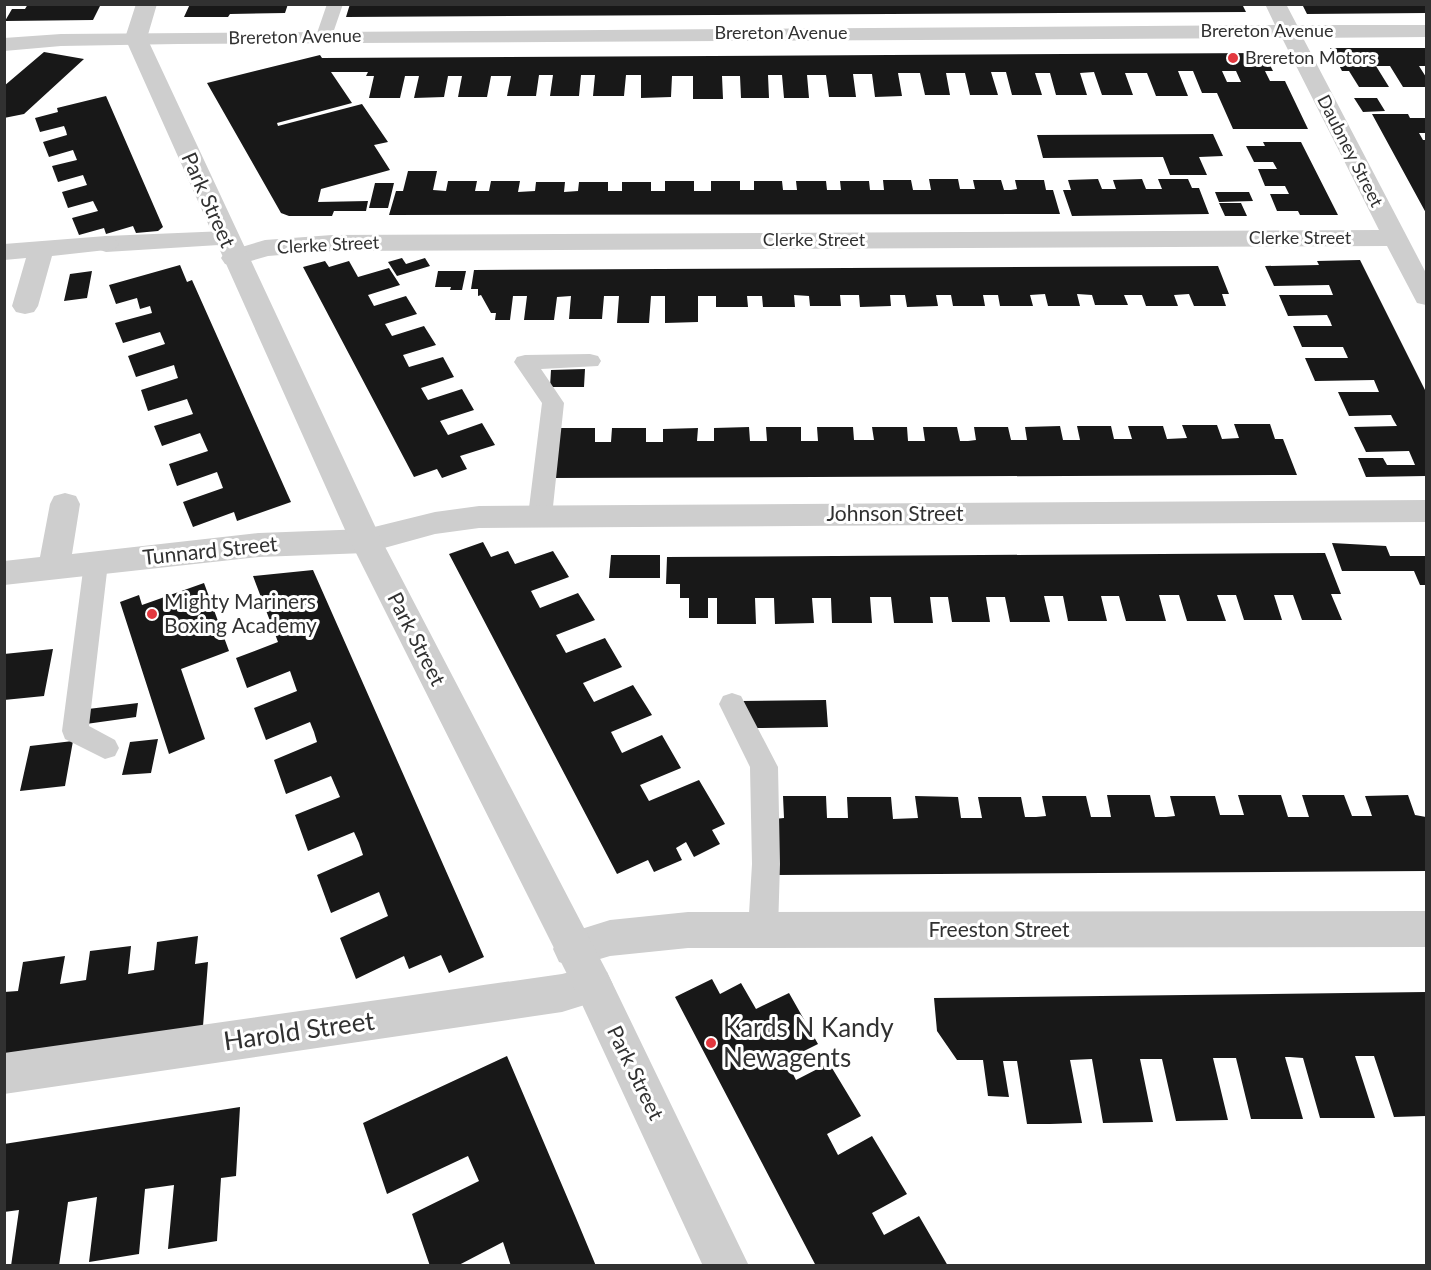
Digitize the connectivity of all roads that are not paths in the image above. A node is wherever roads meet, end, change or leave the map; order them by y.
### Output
1 (147, 4) edge
2 (334, 4) edge
3 (1275, 4) edge
4 (1426, 30) edge
5 (1289, 31) junction
6 (324, 36) junction
7 (136, 38) junction
8 (4, 45) edge
9 (1395, 238) junction
10 (40, 249) junction
11 (230, 249) junction
12 (4, 252) edge
13 (1426, 297) edge
14 (25, 306) dead end
15 (590, 361) dead end
16 (65, 504) dead end
17 (1426, 511) edge
18 (540, 516) junction
19 (366, 541) junction
20 (96, 563) junction
21 (54, 568) junction
22 (4, 573) edge
23 (732, 704) dead end
24 (105, 748) dead end
25 (1426, 929) edge
26 (763, 930) junction
27 (573, 949) junction
28 (593, 985) junction
29 (4, 1074) edge
30 (726, 1266) edge

1 - 7 street
2 - 6 lane
3 - 5 street, Daubney Street
4 - 5 street, Brereton Avenue
5 - 6 street, Brereton Avenue
5 - 9 street, Daubney Street
6 - 7 street, Brereton Avenue
7 - 8 street, Brereton Avenue
7 - 11 street, Park Street
9 - 11 street, Clerke Street
9 - 13 street, Daubney Street
10 - 11 street, Clerke Street
10 - 12 street, Clerke Street
10 - 14 street
11 - 19 street, Park Street
15 - 18 lane
16 - 21 street
17 - 18 street, Johnson Street
18 - 19 street, Johnson Street
19 - 20 street, Tunnard Street
19 - 27 street, Park Street
20 - 21 street, Tunnard Street
20 - 24 lane
21 - 22 street, Tunnard Street
23 - 26 lane
25 - 26 street, Freeston Street
26 - 27 street, Freeston Street
27 - 28 street, Park Street
28 - 29 street, Harold Street
28 - 30 street, Park Street

